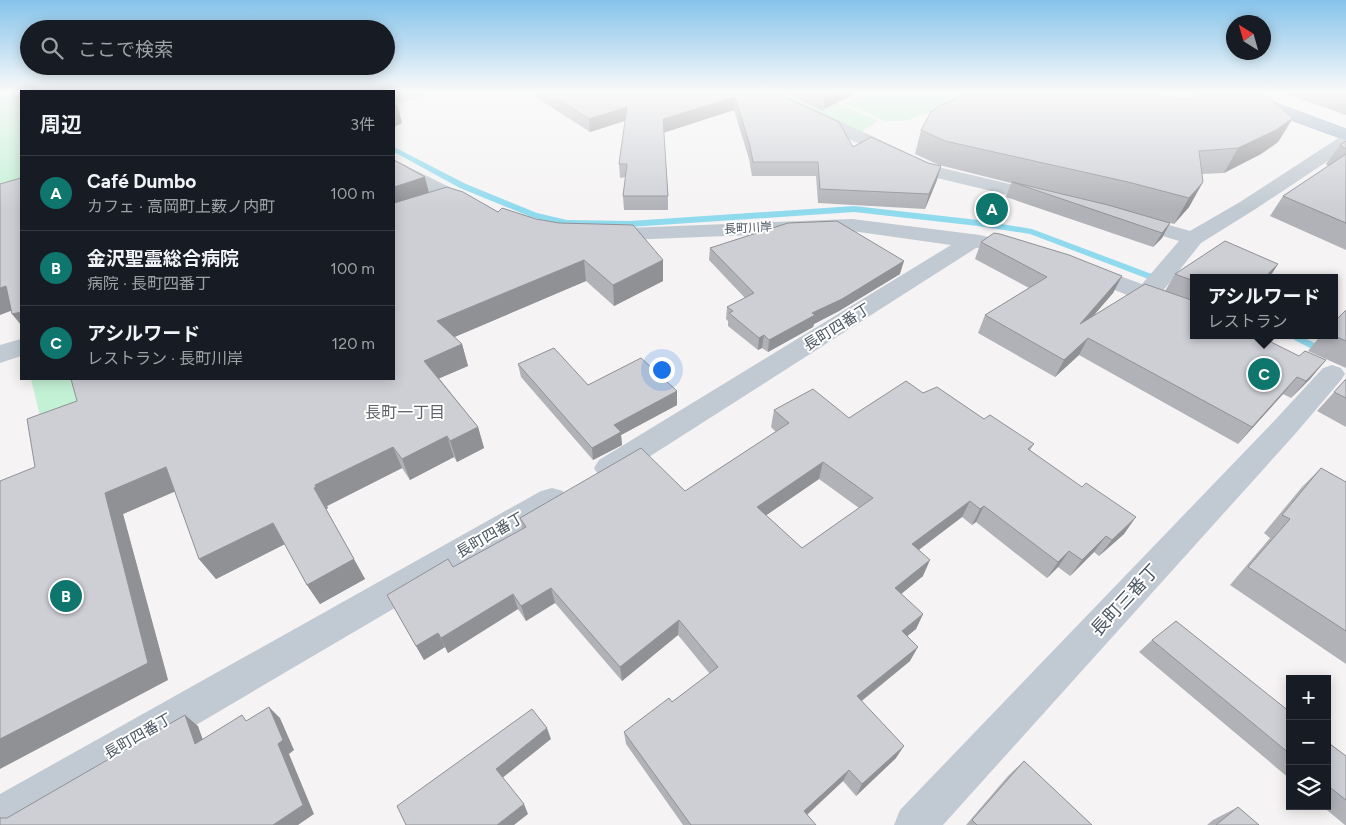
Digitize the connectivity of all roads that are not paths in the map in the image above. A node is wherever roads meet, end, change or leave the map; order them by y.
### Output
1 (848, 132) edge
2 (1346, 141) edge
3 (395, 168) edge
4 (452, 198) junction
5 (1062, 202) edge
6 (427, 207) edge
7 (487, 211) edge
8 (1108, 213) edge
9 (582, 236) edge
10 (1193, 238) junction
11 (984, 242) joint
12 (1061, 262) edge
13 (1156, 284) junction
14 (1190, 310) edge
15 (20, 347) edge
16 (0, 354) edge
17 (1328, 372) edge
18 (0, 817) edge
19 (915, 825) edge

1 - 5 street
2 - 10 street
3 - 4 street
4 - 6 street
4 - 7 street
8 - 10 street
9 - 11 street, 長町川岸
10 - 13 street
11 - 18 street, 長町四番丁
12 - 13 street
13 - 14 street
15 - 16 street
17 - 19 street, 長町三番丁

